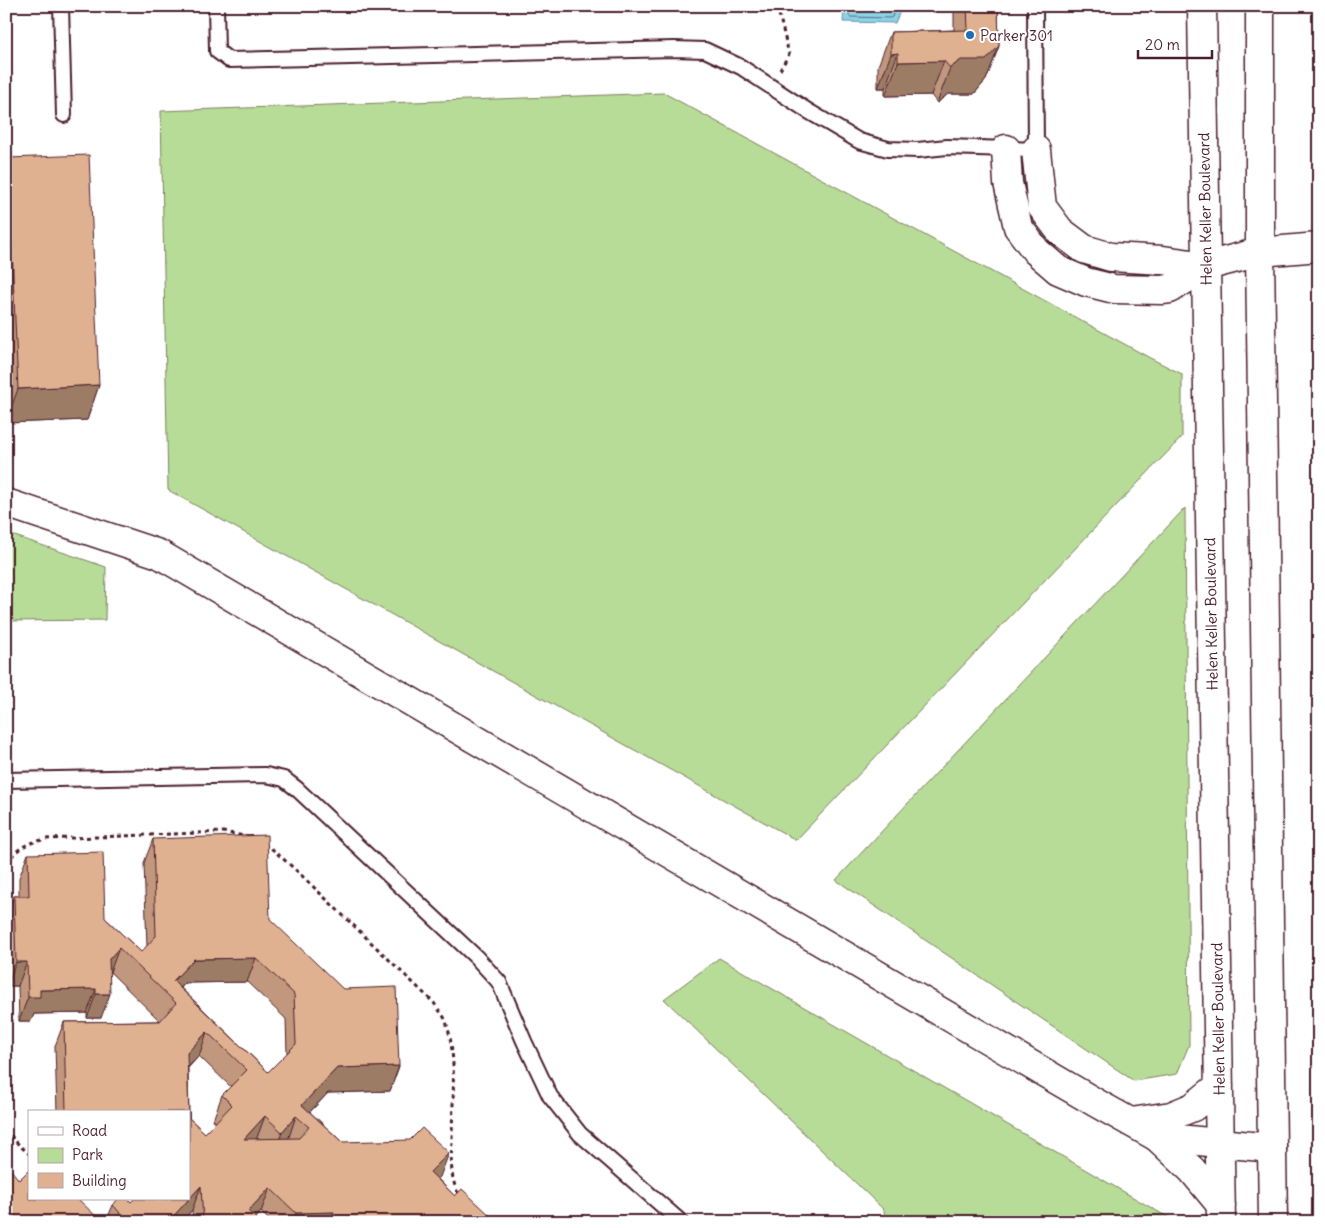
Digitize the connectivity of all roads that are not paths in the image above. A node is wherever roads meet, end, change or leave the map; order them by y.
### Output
1 (61, 6) edge
2 (216, 6) edge
3 (1035, 6) edge
4 (1202, 6) edge
5 (1260, 6) edge
6 (64, 114) dead end
7 (1006, 149) junction
8 (1036, 150) junction
9 (1319, 247) edge
10 (1260, 252) junction
11 (1206, 266) junction
12 (6, 503) edge
13 (6, 780) edge
14 (1219, 1086) junction
15 (1132, 1122) junction
16 (1157, 1137) junction
17 (1220, 1142) junction
18 (1272, 1148) junction
19 (1221, 1214) edge
20 (681, 1222) edge
21 (1273, 1222) edge

1 - 6 lane
2 - 7 lane
3 - 8 lane
4 - 11 street, Helen Keller Boulevard
5 - 10 street
7 - 8 lane
7 - 11 street
8 - 11 street
9 - 10 street
10 - 11 street
10 - 18 street
11 - 14 street, Helen Keller Boulevard
12 - 15 street
13 - 20 lane
14 - 15 street
14 - 17 street, Helen Keller Boulevard
15 - 16 street
16 - 17 street
16 - 19 street
17 - 18 street
17 - 19 street, Helen Keller Boulevard
18 - 21 street

